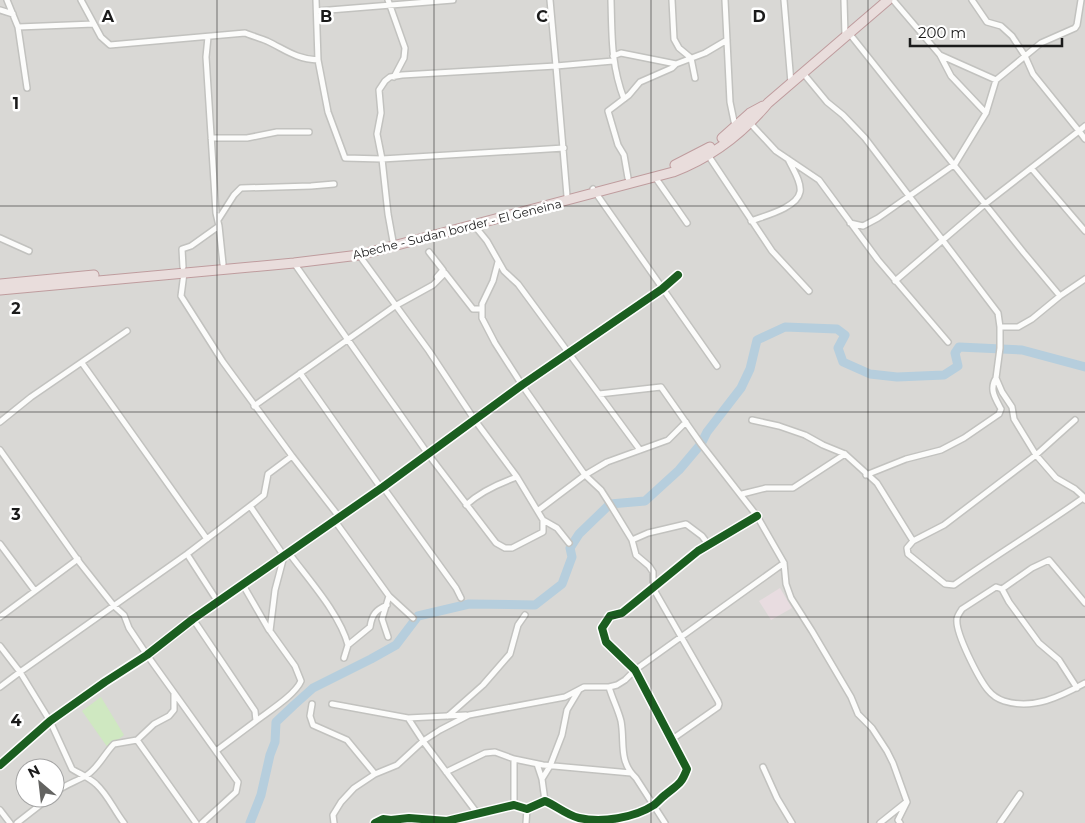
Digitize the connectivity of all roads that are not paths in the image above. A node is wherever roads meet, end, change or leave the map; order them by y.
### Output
1 (7, 0) edge
2 (81, 0) edge
3 (316, 0) edge
4 (453, 0) edge
5 (550, 0) edge
6 (611, 0) edge
7 (672, 0) edge
8 (725, 0) edge
9 (784, 0) edge
10 (844, 0) edge
11 (888, 0) edge
12 (894, 0) edge
13 (972, 0) edge
14 (1081, 0) edge
15 (438, 1) edge
16 (389, 2) edge
17 (0, 10) edge
18 (317, 12) junction
19 (13, 14) junction
20 (94, 24) junction
21 (18, 27) junction
22 (847, 34) junction
23 (208, 37) junction
24 (727, 40) junction
25 (940, 55) junction
26 (1025, 56) junction
27 (691, 58) junction
28 (613, 59) junction
29 (318, 60) junction
30 (676, 64) junction
31 (556, 66) junction
32 (803, 73) junction
33 (394, 77) junction
34 (695, 78) dead end
35 (996, 80) junction
36 (791, 83) junction
37 (27, 88) dead end
38 (624, 99) junction
39 (768, 103) junction
40 (986, 113) junction
41 (750, 123) junction
42 (1085, 126) edge
43 (737, 130) junction
44 (1079, 131) junction
45 (309, 132) dead end
46 (212, 138) junction
47 (1085, 139) edge
48 (564, 148) junction
49 (706, 153) junction
50 (788, 158) junction
51 (382, 159) junction
52 (955, 164) junction
53 (1032, 169) junction
54 (655, 177) junction
55 (628, 178) junction
56 (334, 184) dead end
57 (594, 190) junction
58 (567, 196) junction
59 (908, 197) junction
60 (985, 204) junction
61 (751, 221) junction
62 (219, 223) junction
63 (687, 223) dead end
64 (850, 223) junction
65 (474, 225) junction
66 (1085, 231) edge
67 (435, 234) junction
68 (0, 238) edge
69 (942, 242) junction
70 (393, 245) junction
71 (29, 251) dead end
72 (429, 252) dead end
73 (360, 255) junction
74 (336, 256) junction
75 (498, 262) junction
76 (294, 263) junction
77 (223, 264) junction
78 (184, 270) junction
79 (678, 275) dead end
80 (1085, 279) edge
81 (895, 281) junction
82 (0, 284) edge
83 (662, 289) junction
84 (0, 290) edge
85 (809, 291) dead end
86 (416, 294) junction
87 (1060, 296) junction
88 (395, 306) junction
89 (481, 310) junction
90 (1000, 327) junction
91 (127, 331) dead end
92 (348, 340) junction
93 (948, 342) dead end
94 (570, 353) junction
95 (82, 363) junction
96 (717, 366) dead end
97 (300, 373) junction
98 (996, 378) junction
99 (522, 385) junction
100 (600, 394) junction
101 (254, 406) junction
102 (474, 419) junction
103 (752, 420) dead end
104 (1075, 420) dead end
105 (0, 422) edge
106 (686, 422) junction
107 (0, 450) edge
108 (640, 450) junction
109 (428, 454) junction
110 (845, 454) junction
111 (1036, 455) junction
112 (292, 456) junction
113 (585, 474) junction
114 (866, 474) junction
115 (517, 477) junction
116 (382, 487) junction
117 (742, 494) junction
118 (1084, 499) edge
119 (466, 505) junction
120 (250, 506) junction
121 (540, 509) dead end
122 (758, 516) junction
123 (338, 519) junction
124 (543, 520) junction
125 (207, 539) junction
126 (632, 540) junction
127 (913, 541) junction
128 (569, 543) dead end
129 (0, 544) edge
130 (708, 544) junction
131 (187, 554) junction
132 (286, 555) junction
133 (78, 559) junction
134 (784, 563) junction
135 (243, 585) junction
136 (653, 588) junction
137 (1002, 589) junction
138 (35, 591) junction
139 (389, 596) junction
140 (461, 598) dead end
141 (218, 602) junction
142 (1085, 603) edge
143 (388, 604) junction
144 (114, 606) junction
145 (525, 615) dead end
146 (0, 617) edge
147 (413, 618) dead end
148 (194, 619) junction
149 (270, 631) junction
150 (388, 637) dead end
151 (681, 637) junction
152 (348, 645) junction
153 (0, 646) edge
154 (147, 656) junction
155 (344, 658) dead end
156 (634, 670) junction
157 (20, 672) junction
158 (1085, 683) edge
159 (0, 687) edge
160 (609, 687) junction
161 (580, 688) junction
162 (1077, 688) junction
163 (174, 692) junction
164 (312, 704) dead end
165 (332, 704) dead end
166 (469, 715) junction
167 (448, 716) junction
168 (408, 718) junction
169 (50, 721) junction
170 (256, 721) junction
171 (137, 740) junction
172 (671, 740) junction
173 (424, 742) junction
174 (216, 751) junction
175 (514, 759) junction
176 (537, 764) junction
177 (0, 765) edge
178 (550, 766) junction
179 (763, 767) dead end
180 (446, 772) junction
181 (631, 773) junction
182 (375, 774) junction
183 (86, 776) junction
184 (542, 778) junction
185 (65, 785) edge
186 (1020, 794) dead end
187 (545, 801) junction
188 (906, 802) junction
189 (514, 805) junction
190 (654, 805) junction
191 (37, 808) edge
192 (527, 808) junction
193 (0, 810) edge
194 (477, 813) junction
195 (633, 815) junction
196 (122, 821) edge
197 (20, 822) edge
198 (392, 822) edge
199 (10, 823) edge
200 (115, 823) edge
201 (196, 823) edge
202 (204, 823) edge
203 (334, 823) edge
204 (375, 823) edge
205 (526, 823) edge
206 (628, 823) edge
207 (665, 823) edge
208 (792, 823) edge
209 (880, 823) edge
210 (900, 823) edge
211 (1000, 823) edge

1 - 19 street
2 - 20 street
3 - 18 street
4 - 15 street
5 - 31 street
6 - 28 street
7 - 27 street
8 - 24 street
9 - 36 street
10 - 22 street
11 - 22 highway, Abeche - Sudan border - El Geneina
12 - 25 street
13 - 26 street
14 - 26 street
15 - 16 street
16 - 18 street
16 - 33 street
17 - 19 street
18 - 29 street
19 - 21 street
20 - 21 street
20 - 23 street
21 - 37 street
22 - 32 highway, Abeche - Sudan border - El Geneina
22 - 52 street
23 - 29 street
23 - 46 street
24 - 27 street
24 - 43 street
25 - 35 street
25 - 40 street
26 - 35 street
26 - 44 street
27 - 30 street
27 - 34 street
28 - 30 street
28 - 31 street
28 - 38 street
29 - 51 street
30 - 38 street
31 - 33 street
31 - 48 street
32 - 36 highway, Abeche - Sudan border - El Geneina
32 - 59 street
33 - 51 street
35 - 40 street
36 - 39 highway, Abeche - Sudan border - El Geneina
38 - 55 street
39 - 41 highway, Abeche - Sudan border - El Geneina
39 - 43 highway, Abeche - Sudan border - El Geneina
40 - 52 street
41 - 43 highway, Abeche - Sudan border - El Geneina
41 - 50 street
42 - 44 street
43 - 49 highway, Abeche - Sudan border - El Geneina
44 - 47 street
44 - 53 street
45 - 46 street
46 - 62 street
48 - 51 street
48 - 58 street
49 - 54 highway, Abeche - Sudan border - El Geneina
49 - 55 highway, Abeche - Sudan border - El Geneina
49 - 61 street
50 - 61 street
50 - 64 street
51 - 70 street
52 - 59 street
52 - 60 street
53 - 60 street
53 - 66 street
54 - 57 highway, Abeche - Sudan border - El Geneina
54 - 63 street
55 - 57 highway, Abeche - Sudan border - El Geneina
56 - 62 street
57 - 58 highway, Abeche - Sudan border - El Geneina
57 - 65 highway, Abeche - Sudan border - El Geneina
57 - 83 street
58 - 67 highway, Abeche - Sudan border - El Geneina
59 - 64 street
59 - 69 street
60 - 69 street
60 - 87 street
61 - 85 street
62 - 77 street
62 - 78 street
64 - 81 street
65 - 67 highway, Abeche - Sudan border - El Geneina
65 - 75 street
67 - 70 highway, Abeche - Sudan border - El Geneina
68 - 71 street
69 - 81 street
69 - 90 street
70 - 73 highway, Abeche - Sudan border - El Geneina
70 - 74 highway, Abeche - Sudan border - El Geneina
72 - 86 street
73 - 74 highway, Abeche - Sudan border - El Geneina
73 - 88 street
74 - 76 highway, Abeche - Sudan border - El Geneina
74 - 77 highway, Abeche - Sudan border - El Geneina
75 - 89 street
75 - 94 street
76 - 78 highway, Abeche - Sudan border - El Geneina
76 - 92 street
77 - 78 highway, Abeche - Sudan border - El Geneina
78 - 82 highway, Abeche - Sudan border - El Geneina
78 - 84 highway, Abeche - Sudan border - El Geneina
78 - 101 street
79 - 83 street
80 - 87 street
81 - 93 street
83 - 94 street
83 - 96 street
86 - 88 street
86 - 89 street
87 - 90 street
88 - 92 street
88 - 102 street
89 - 99 street
90 - 98 street
91 - 95 street
92 - 97 street
92 - 109 street
94 - 99 street
94 - 100 street
95 - 105 street
95 - 125 street
97 - 101 street
97 - 116 street
98 - 111 street
98 - 114 street
99 - 102 street
99 - 113 street
100 - 106 street
100 - 108 street
101 - 112 street
102 - 109 street
102 - 115 street
103 - 110 street
104 - 111 street
106 - 108 street
106 - 117 street
107 - 133 street
108 - 113 street
109 - 116 street
109 - 119 street
110 - 114 street
110 - 117 street
111 - 118 street
111 - 127 street
112 - 120 street
112 - 123 street
113 - 121 street
113 - 126 street
114 - 127 street
115 - 119 street
115 - 124 street
116 - 123 street
116 - 140 street
117 - 122 street
118 - 127 street
119 - 124 street
120 - 125 street
120 - 132 street
122 - 130 street
122 - 134 street
123 - 132 street
123 - 139 street
124 - 128 street
125 - 131 street
126 - 130 street
126 - 136 street
129 - 138 street
130 - 136 street
131 - 141 street
131 - 144 street
132 - 135 street
132 - 149 street
132 - 152 street
133 - 138 street
133 - 144 street
134 - 151 street
134 - 188 street
135 - 141 street
135 - 149 street
136 - 151 street
136 - 156 street
137 - 142 street
137 - 162 street
137 - 162 street
138 - 146 street
139 - 143 street
139 - 147 street
141 - 148 street
143 - 150 street
143 - 152 street
144 - 154 street
144 - 157 street
145 - 167 street
148 - 154 street
148 - 170 street
149 - 170 street
151 - 156 street
151 - 172 street
152 - 155 street
153 - 157 street
154 - 163 street
154 - 169 street
156 - 160 street
156 - 172 street
157 - 159 street
157 - 169 street
158 - 162 street
160 - 161 street
160 - 181 street
161 - 166 street
161 - 178 street
163 - 171 street
163 - 174 street
164 - 182 street
165 - 168 street
166 - 167 street
166 - 173 street
167 - 168 street
168 - 173 street
169 - 177 street
169 - 183 street
170 - 174 street
171 - 183 street
171 - 201 street
172 - 190 street
173 - 180 street
173 - 182 street
174 - 202 street
175 - 176 street
175 - 180 street
175 - 189 street
176 - 178 street
176 - 184 street
178 - 181 street
178 - 184 street
179 - 208 street
180 - 194 street
181 - 190 street
182 - 203 street
183 - 185 street
183 - 196 street
184 - 187 street
186 - 211 street
187 - 192 street
187 - 195 street
188 - 209 street
188 - 210 street
189 - 192 street
189 - 194 street
190 - 195 street
190 - 207 street
191 - 197 street
192 - 205 street
193 - 199 street
194 - 198 street
195 - 206 street
196 - 200 street
198 - 204 street

